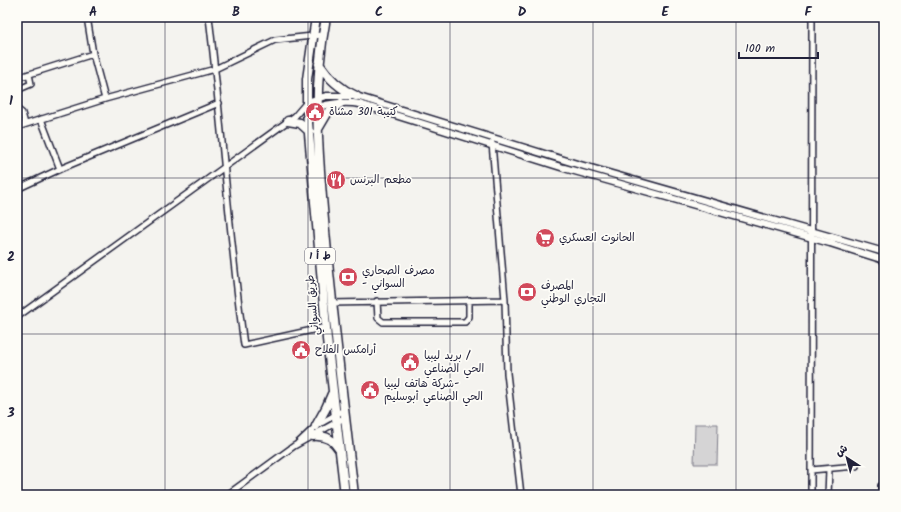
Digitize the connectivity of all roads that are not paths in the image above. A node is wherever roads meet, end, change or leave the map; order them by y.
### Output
1 (87, 17) edge
2 (209, 17) edge
3 (316, 17) edge
4 (326, 17) edge
5 (812, 17) edge
6 (322, 34) junction
7 (312, 35) junction
8 (93, 54) junction
9 (319, 64) junction
10 (215, 69) junction
11 (29, 74) junction
12 (17, 78) edge
13 (17, 90) edge
14 (356, 96) junction
15 (316, 98) junction
16 (105, 99) junction
17 (219, 102) junction
18 (341, 103) junction
19 (307, 107) junction
20 (316, 107) junction
21 (17, 109) edge
22 (291, 118) junction
23 (41, 119) junction
24 (26, 124) junction
25 (17, 127) edge
26 (313, 133) junction
27 (491, 137) junction
28 (492, 146) junction
29 (224, 166) junction
30 (60, 169) junction
31 (17, 189) edge
32 (812, 231) junction
33 (811, 238) junction
34 (884, 252) edge
35 (884, 260) edge
36 (469, 300) junction
37 (505, 300) junction
38 (377, 301) junction
39 (331, 303) junction
40 (17, 317) edge
41 (326, 327) junction
42 (333, 390) junction
43 (344, 414) junction
44 (336, 418) junction
45 (316, 426) junction
46 (313, 436) junction
47 (294, 446) junction
48 (340, 450) junction
49 (856, 466) dead end
50 (829, 469) junction
51 (811, 470) junction
52 (881, 486) dead end
53 (227, 495) edge
54 (345, 495) edge
55 (354, 495) edge
56 (521, 495) edge
57 (811, 495) edge
58 (828, 495) edge
59 (882, 495) edge

1 - 8 street
2 - 10 street
3 - 7 highway, طريق السواني / ط أ 1
4 - 6 highway, طريق السواني
5 - 32 street
6 - 7 street
6 - 9 highway, طريق السواني
7 - 10 street
7 - 19 highway, طريق السواني / ط أ 1
8 - 11 street
8 - 16 street
9 - 14 highway
9 - 15 highway, طريق السواني
10 - 16 street
10 - 17 street
11 - 12 street
11 - 13 street
14 - 15 main road
14 - 27 main road
15 - 19 main road
15 - 20 highway, طريق السواني
16 - 23 street
17 - 29 street
17 - 30 street
18 - 20 main road
18 - 26 highway
18 - 28 main road
19 - 20 main road
19 - 22 street
19 - 22 street
19 - 26 highway, طريق السواني / ط أ 1
20 - 26 highway, طريق السواني
21 - 24 street
22 - 26 highway
22 - 29 street
23 - 24 street
23 - 30 street
24 - 25 street
26 - 39 highway, طريق السواني
26 - 41 highway, طريق السواني / ط أ 1
27 - 28 street
27 - 32 main road
28 - 33 main road
28 - 37 street
29 - 40 street
29 - 41 street
30 - 31 street
32 - 33 street
32 - 34 main road
33 - 35 main road
33 - 51 street
36 - 37 street
36 - 38 street
36 - 38 street
37 - 56 street
38 - 39 street
39 - 43 highway, طريق السواني
41 - 42 highway, طريق السواني / ط أ 1
42 - 44 highway, طريق السواني / ط أ 1
42 - 45 highway
43 - 44 street
43 - 44 street
43 - 55 highway, طريق السواني
44 - 45 street
44 - 46 street
44 - 48 highway, طريق السواني / ط أ 1
45 - 47 street
46 - 47 street
46 - 48 highway
47 - 53 street
48 - 54 highway, طريق السواني / ط أ 1
49 - 50 street
50 - 51 street
50 - 58 street
51 - 57 street
52 - 59 street

